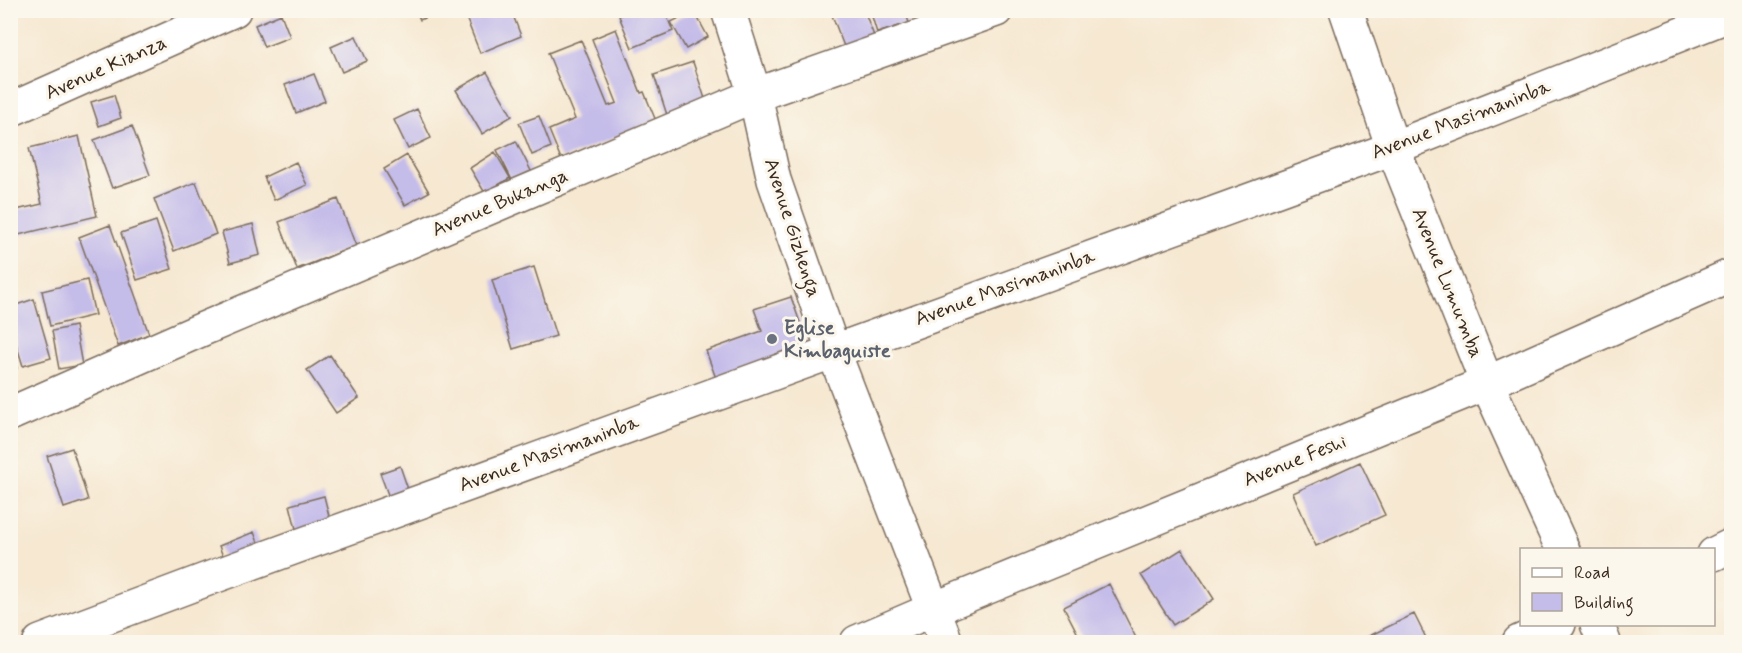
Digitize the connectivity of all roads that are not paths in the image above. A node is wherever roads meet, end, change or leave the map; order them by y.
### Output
1 (234, 10) edge
2 (728, 10) edge
3 (996, 10) edge
4 (1346, 10) edge
5 (1731, 14) edge
6 (754, 95) junction
7 (10, 110) edge
8 (1393, 148) junction
9 (1731, 274) edge
10 (833, 350) junction
11 (1487, 383) junction
12 (10, 414) edge
13 (1731, 545) edge
14 (1563, 548) edge
15 (1715, 553) edge
16 (934, 609) junction
17 (1555, 626) edge
18 (1598, 626) edge
19 (40, 642) edge
20 (857, 642) edge
21 (946, 642) edge
22 (1519, 642) edge
23 (1604, 642) edge

1 - 7 street, Avenue Kianza
2 - 6 street, Avenue Gizhenga
3 - 6 street, Avenue Bukanga
4 - 8 street, Avenue Lumumba
5 - 8 street, Avenue Masimaninba
6 - 10 street, Avenue Gizhenga
6 - 12 street, Avenue Bukanga
8 - 10 street, Avenue Masimaninba
8 - 11 street, Avenue Lumumba
9 - 11 street, Avenue Feshi
10 - 16 street, Avenue Gizhenga
10 - 19 street, Avenue Masimaninba
11 - 14 street, Avenue Lumumba
11 - 16 street, Avenue Feshi
13 - 15 street
16 - 20 street, Avenue Feshi
16 - 21 street, Avenue Gizhenga
17 - 22 street
18 - 23 street

